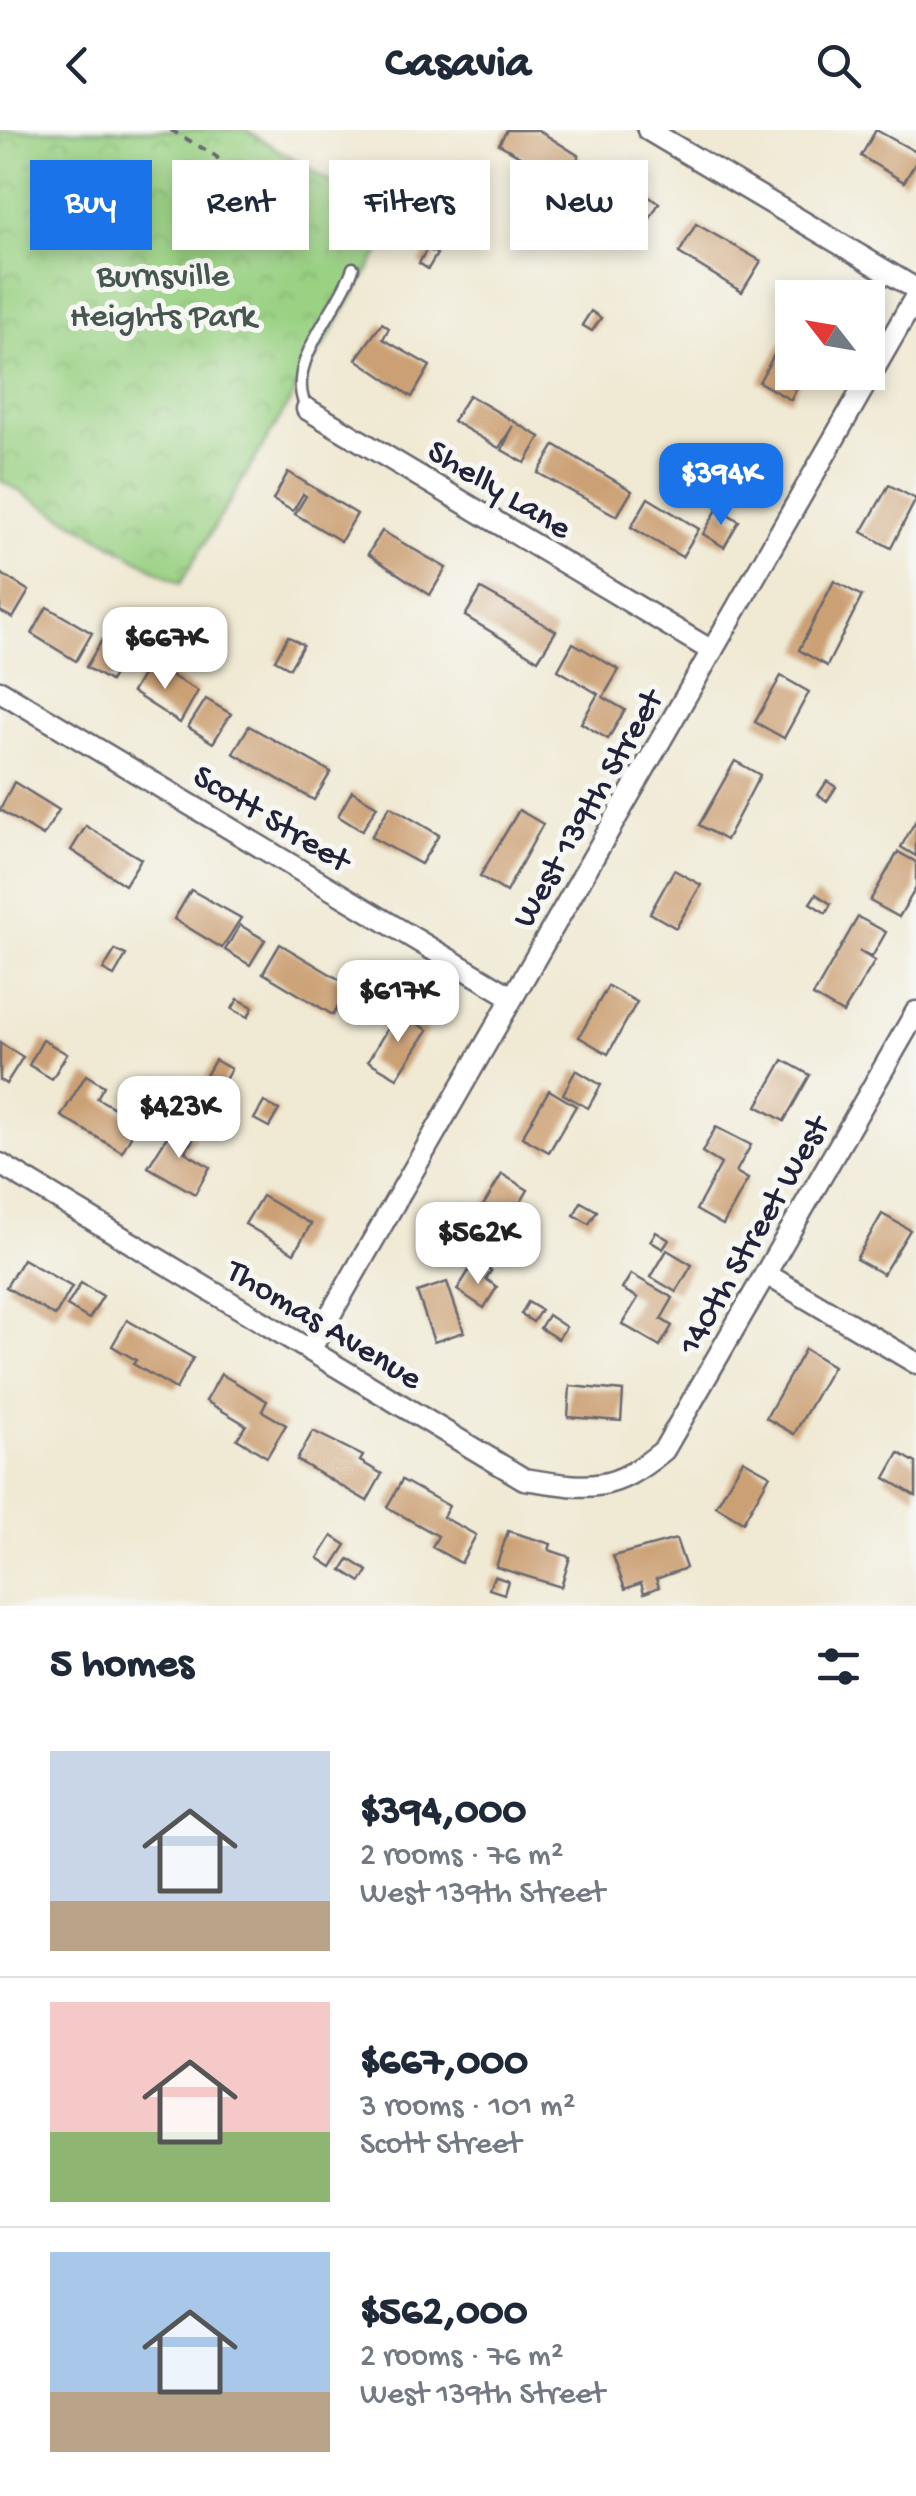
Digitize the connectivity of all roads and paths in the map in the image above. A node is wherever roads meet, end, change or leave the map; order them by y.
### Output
1 (171, 130) edge
2 (648, 130) edge
3 (219, 160) edge
4 (353, 268) dead end
5 (916, 292) edge
6 (307, 409) joint
7 (712, 651) junction
8 (0, 692) edge
9 (512, 997) junction
10 (916, 1012) edge
11 (0, 1164) edge
12 (766, 1274) junction
13 (310, 1350) junction
14 (916, 1363) edge
15 (631, 1477) joint

1 - 3 path
2 - 5 street
4 - 6 lane
5 - 7 street, West 139th Street
6 - 7 street, Shelly Lane
7 - 9 street, West 139th Street
8 - 9 street, Scott Street
9 - 13 street, West 139th Street
10 - 12 street, 140th Street West
11 - 13 street, Thomas Avenue
12 - 14 street
12 - 15 street, 140th Street West
13 - 15 street, Thomas Avenue

